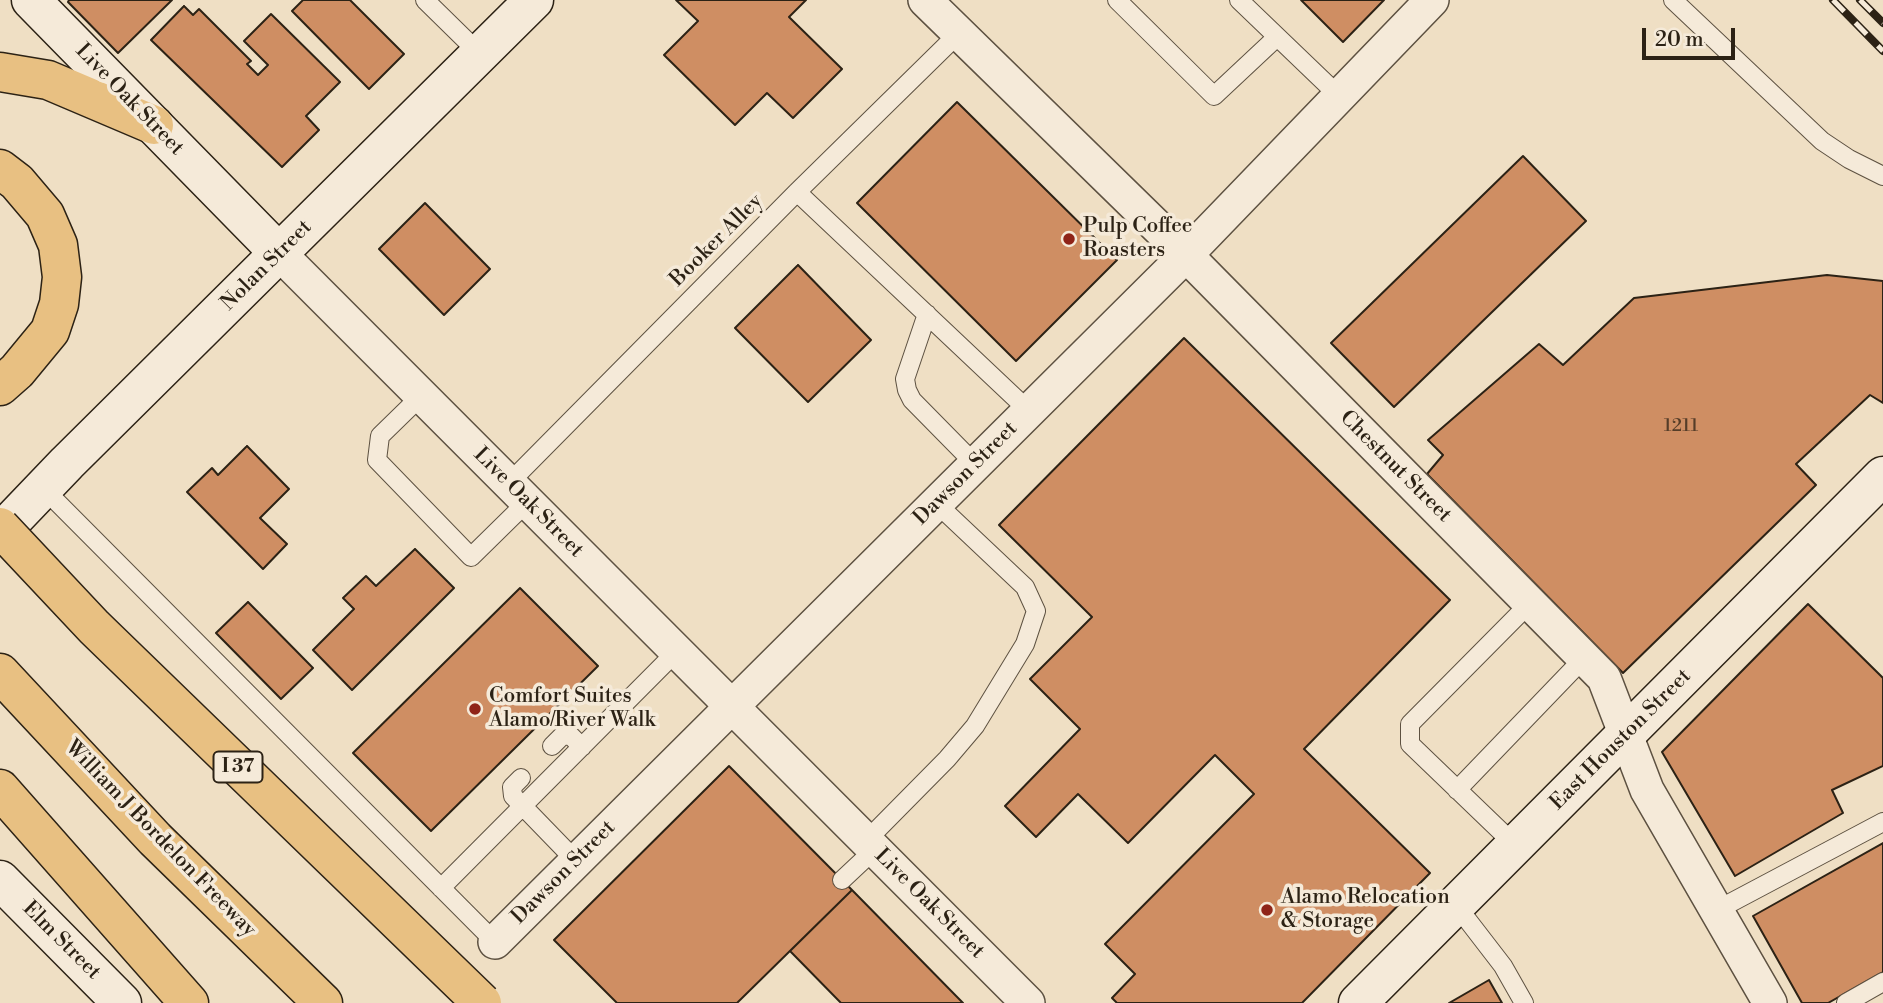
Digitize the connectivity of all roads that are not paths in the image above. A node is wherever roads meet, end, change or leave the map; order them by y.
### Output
1 (31, 0) edge
2 (425, 0) edge
3 (534, 0) edge
4 (925, 0) edge
5 (1117, 0) edge
6 (1239, 0) edge
7 (1432, 0) edge
8 (1673, 0) edge
9 (959, 33) junction
10 (1277, 37) junction
11 (480, 54) junction
12 (0, 72) edge
13 (1339, 96) junction
14 (154, 125) junction
15 (0, 169) edge
16 (1883, 176) edge
17 (797, 192) junction
18 (280, 254) junction
19 (1186, 255) junction
20 (927, 314) junction
21 (0, 386) edge
22 (421, 396) junction
23 (1029, 411) junction
24 (975, 464) junction
25 (1883, 476) edge
26 (43, 488) junction
27 (518, 493) junction
28 (936, 503) junction
29 (0, 527) edge
30 (0, 533) edge
31 (1530, 603) junction
32 (678, 650) junction
33 (1584, 658) junction
34 (0, 673) edge
35 (732, 707) junction
36 (1626, 733) junction
37 (552, 746) dead end
38 (582, 747) junction
39 (522, 778) dead end
40 (0, 789) edge
41 (1457, 790) junction
42 (523, 806) junction
43 (1883, 822) edge
44 (1515, 845) junction
45 (870, 846) junction
46 (576, 861) junction
47 (0, 880) edge
48 (842, 880) dead end
49 (441, 888) junction
50 (1456, 905) junction
51 (1717, 910) junction
52 (495, 942) joint
53 (1877, 991) edge
54 (122, 1003) edge
55 (190, 1003) edge
56 (323, 1003) edge
57 (482, 1003) edge
58 (1028, 1003) edge
59 (1358, 1003) edge
60 (1524, 1003) edge
61 (1770, 1003) edge
62 (1846, 1003) edge

1 - 14 main road, Live Oak Street
2 - 11 lane
3 - 11 main road, Nolan Street
4 - 9 street, Chestnut Street
5 - 10 lane
6 - 10 lane
7 - 13 street, Dawson Street
8 - 16 lane
9 - 17 lane, Booker Alley
9 - 19 street, Chestnut Street
10 - 13 lane
11 - 18 main road, Nolan Street
12 - 14 highway
13 - 19 street, Dawson Street
14 - 18 main road, Live Oak Street
15 - 21 highway
17 - 20 lane
17 - 27 lane, Booker Alley
18 - 22 street, Live Oak Street
18 - 26 main road, Nolan Street
19 - 23 street, Dawson Street
19 - 31 street, Chestnut Street
20 - 23 lane
20 - 24 lane
22 - 27 street, Live Oak Street
22 - 27 lane, Booker Alley
23 - 24 street, Dawson Street
24 - 28 street, Dawson Street
25 - 36 main road, East Houston Street
26 - 30 main road, Nolan Street
26 - 49 lane
27 - 32 street, Live Oak Street
28 - 35 street, Dawson Street
28 - 45 lane
29 - 57 highway, I 37, bridge
31 - 33 street, Chestnut Street
31 - 41 lane
32 - 35 street, Live Oak Street
32 - 38 lane
33 - 36 street, Chestnut Street
33 - 41 lane
34 - 56 highway, William J Bordelon Freeway
35 - 45 street, Live Oak Street
35 - 46 street, Dawson Street
36 - 44 main road, East Houston Street
36 - 51 street, Chestnut Street
37 - 38 lane
38 - 42 lane
39 - 42 lane
40 - 55 highway
41 - 44 lane
42 - 46 lane
42 - 49 lane
43 - 51 lane
44 - 50 main road, East Houston Street
45 - 48 lane
45 - 58 street, Live Oak Street
46 - 52 street, Dawson Street
47 - 54 main road, Elm Street
49 - 52 lane
50 - 59 main road, East Houston Street
50 - 60 lane
51 - 61 street, Chestnut Street
53 - 62 lane

